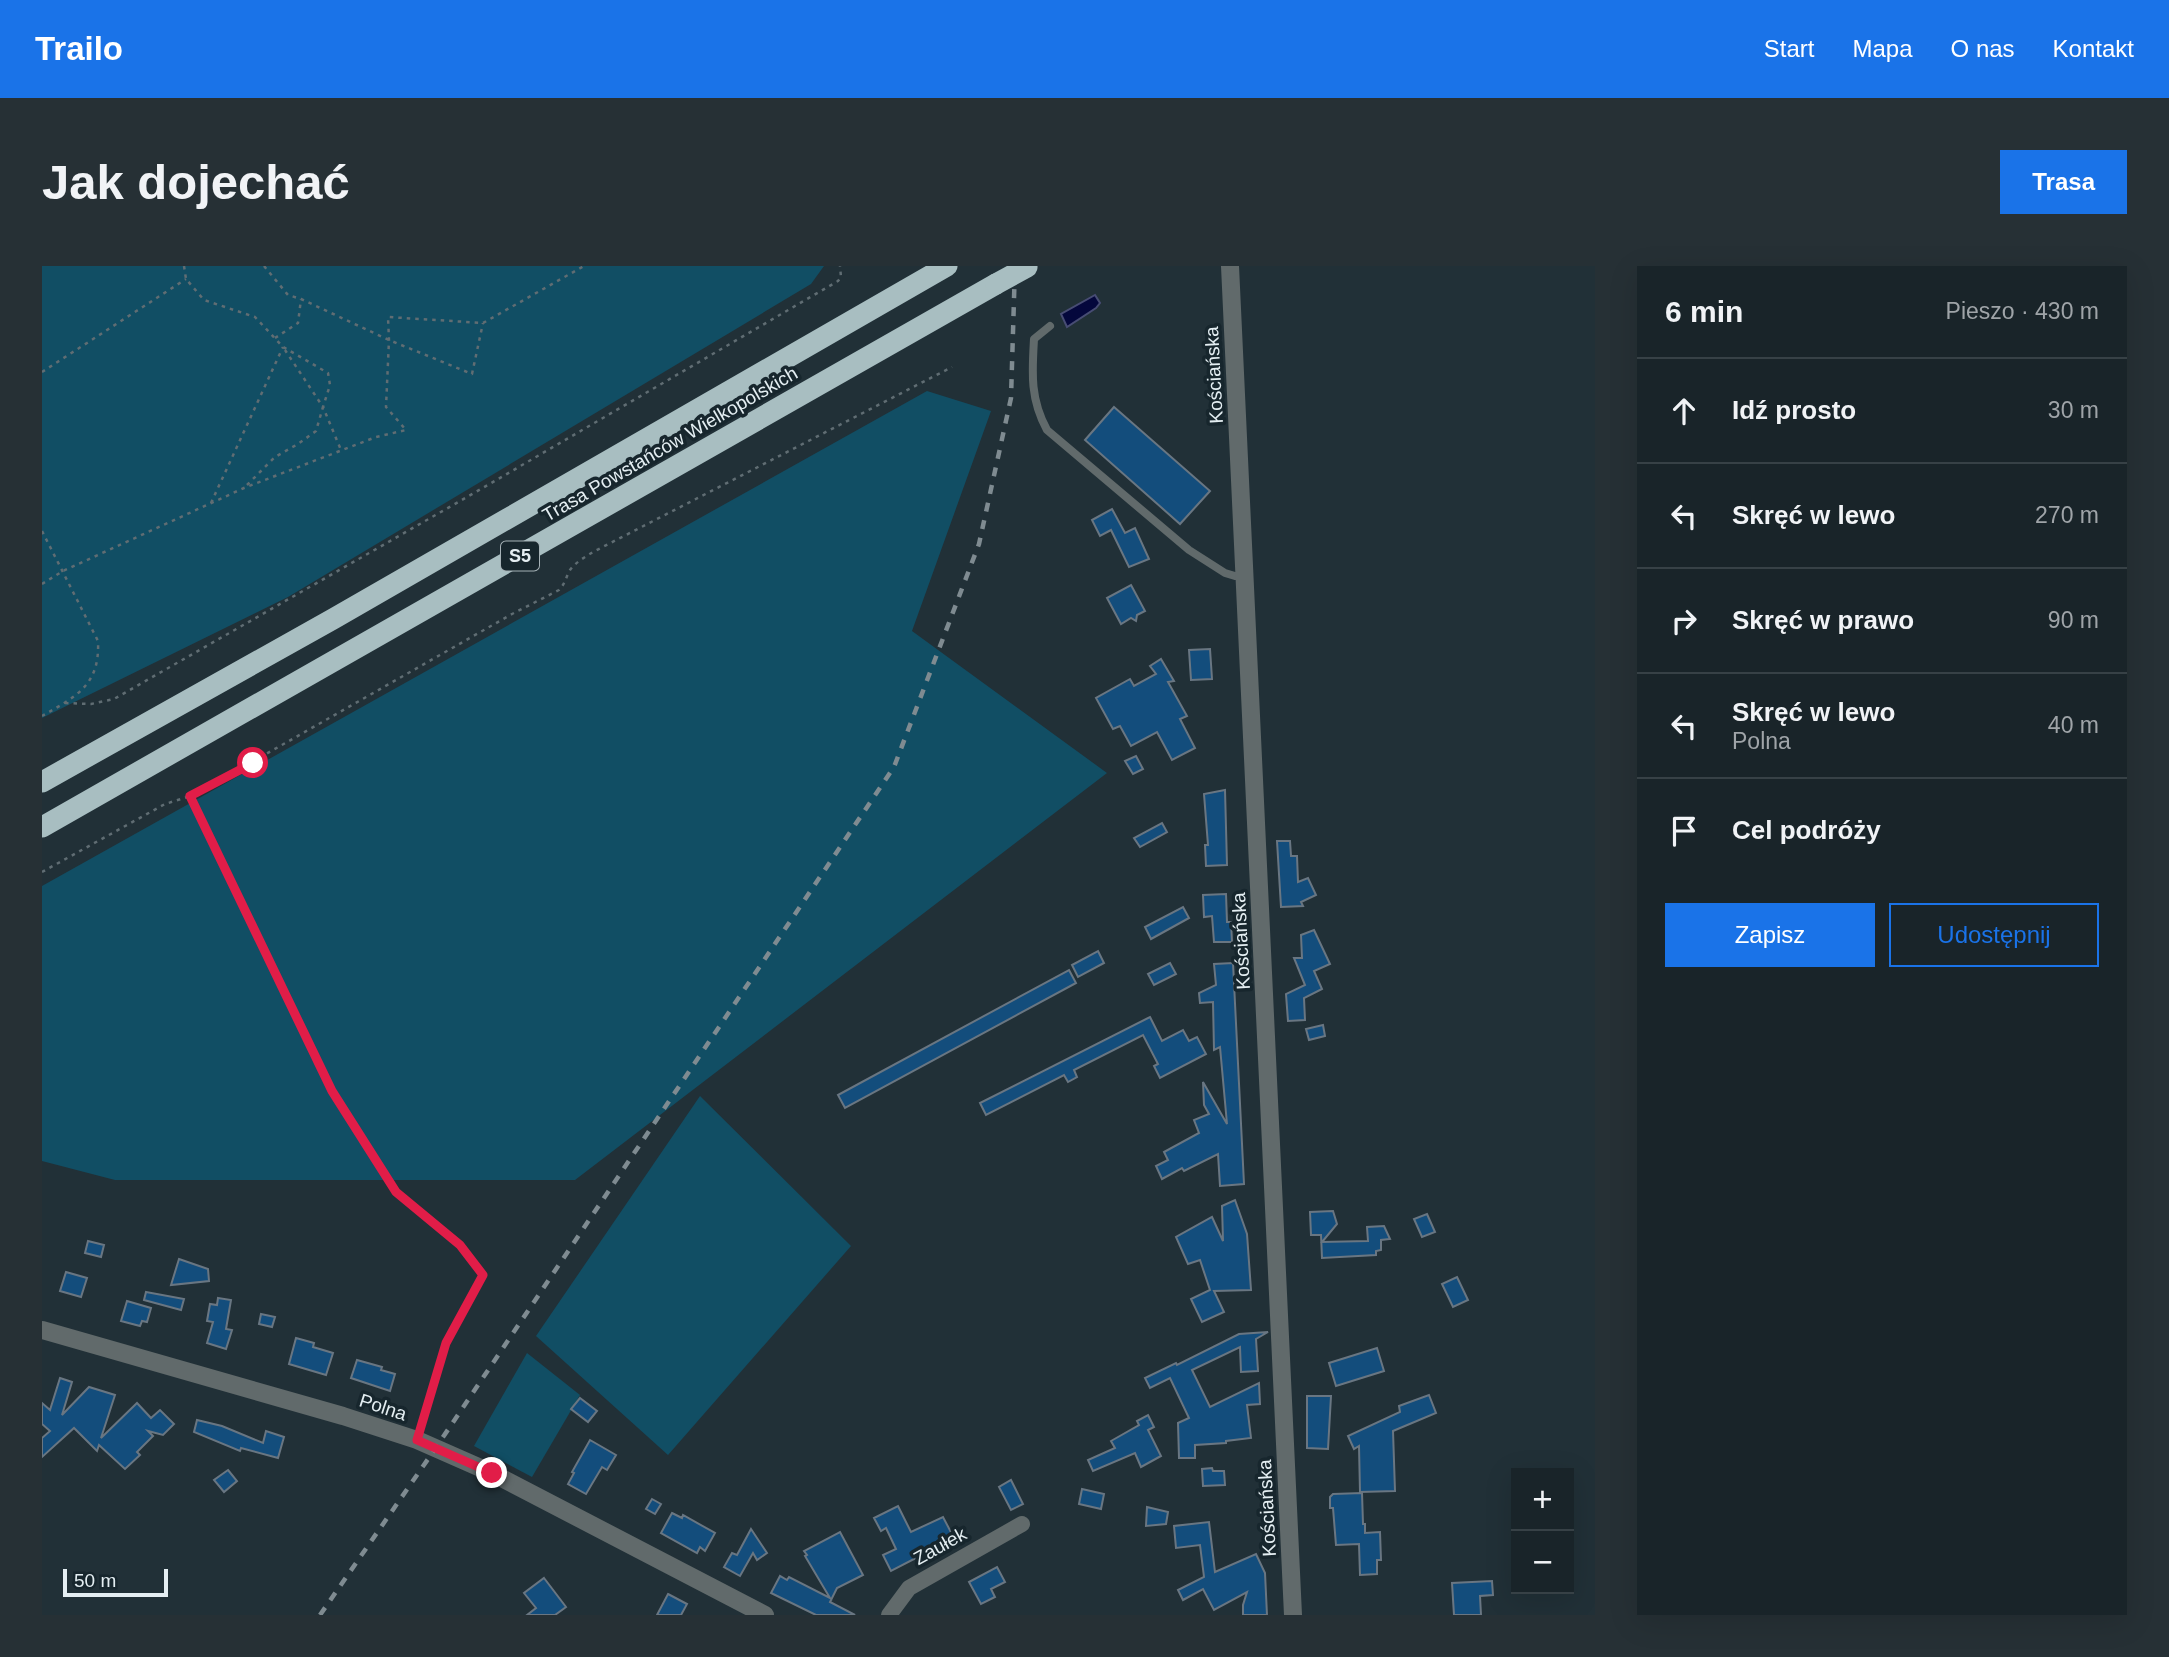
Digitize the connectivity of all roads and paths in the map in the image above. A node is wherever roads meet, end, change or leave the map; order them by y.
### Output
1 (184, 266) edge
2 (264, 266) edge
3 (584, 266) edge
4 (840, 266) edge
5 (947, 266) edge
6 (1027, 266) edge
7 (1230, 266) edge
8 (186, 279) junction
9 (301, 299) junction
10 (483, 323) junction
11 (1050, 326) dead end
12 (275, 338) junction
13 (389, 340) junction
14 (283, 347) junction
15 (951, 368) dead end
16 (42, 372) edge
17 (323, 407) junction
18 (341, 450) junction
19 (244, 488) junction
20 (211, 503) junction
21 (42, 531) edge
22 (64, 571) junction
23 (1245, 576) junction
24 (42, 584) edge
25 (65, 703) junction
26 (42, 716) edge
27 (42, 782) edge
28 (190, 796) junction
29 (42, 827) edge
30 (42, 872) edge
31 (42, 1330) edge
32 (417, 1440) junction
33 (1022, 1524) dead end
34 (765, 1615) edge
35 (889, 1615) edge
36 (1293, 1615) edge

1 - 8 path
2 - 9 path
3 - 10 path
4 - 25 path
5 - 27 highway, Trasa Powstańców Wielkopolskich / S5
6 - 29 highway, Trasa Powstańców Wielkopolskich / S5, bridge
7 - 23 street, Kościańska
8 - 12 path
8 - 16 path
9 - 12 path
9 - 13 path
10 - 13 path
10 - 13 path
11 - 23 lane
12 - 14 path
13 - 18 path
14 - 17 path
14 - 17 path
14 - 20 path
15 - 28 path
17 - 18 path
17 - 19 path
18 - 19 path
19 - 20 path
20 - 22 path
21 - 22 path
22 - 24 path
22 - 25 path
23 - 36 street, Kościańska
25 - 26 path
28 - 30 path
28 - 32 path
31 - 32 street, Polna
32 - 34 street, Polna
33 - 35 street, Zaułek

